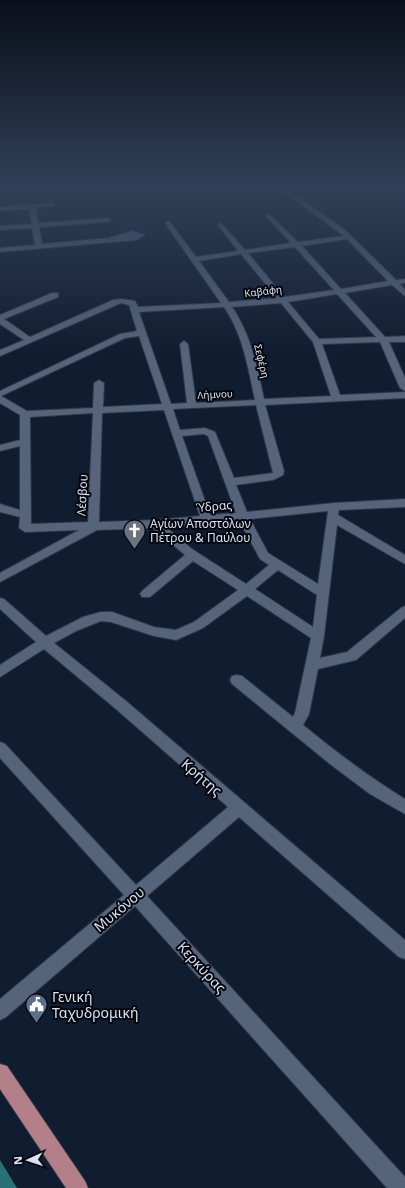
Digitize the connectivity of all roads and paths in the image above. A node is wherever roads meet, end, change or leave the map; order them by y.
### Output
1 (74, 243) edge
2 (183, 243) edge
3 (235, 243) edge
4 (307, 243) edge
5 (355, 243) edge
6 (297, 245) junction
7 (39, 246) joint
8 (0, 250) edge
9 (243, 253) junction
10 (194, 259) junction
11 (405, 281) edge
12 (393, 282) junction
13 (339, 291) junction
14 (405, 294) edge
15 (55, 295) dead end
16 (280, 300) junction
17 (227, 305) junction
18 (134, 310) junction
19 (0, 319) edge
20 (142, 333) junction
21 (405, 339) edge
22 (30, 340) junction
23 (384, 341) junction
24 (317, 342) junction
25 (184, 344) dead end
26 (0, 353) edge
27 (99, 383) dead end
28 (405, 388) edge
29 (0, 394) edge
30 (405, 395) edge
31 (0, 398) edge
32 (336, 398) junction
33 (260, 402) junction
34 (192, 406) junction
35 (169, 408) junction
36 (98, 411) junction
37 (26, 414) junction
38 (177, 433) junction
39 (26, 441) junction
40 (0, 448) edge
41 (230, 482) junction
42 (405, 503) edge
43 (0, 508) edge
44 (334, 512) junction
45 (25, 514) junction
46 (243, 516) junction
47 (206, 519) junction
48 (156, 524) junction
49 (93, 527) junction
50 (193, 555) junction
51 (405, 560) edge
52 (278, 564) junction
53 (0, 578) edge
54 (245, 589) junction
55 (323, 593) junction
56 (146, 594) dead end
57 (0, 602) edge
58 (405, 611) edge
59 (318, 636) junction
60 (46, 643) junction
61 (312, 665) junction
62 (0, 672) edge
63 (237, 680) dead end
64 (294, 728) junction
65 (0, 748) edge
66 (405, 807) edge
67 (238, 808) junction
68 (136, 895) junction
69 (405, 951) edge
70 (0, 1011) edge
71 (0, 1073) edge
72 (401, 1185) edge
73 (78, 1188) edge

1 - 7 street
2 - 10 street, Σεφέρη
3 - 9 street
4 - 6 street
5 - 12 street
6 - 9 street
6 - 13 street
7 - 8 street
9 - 10 street
9 - 16 street
10 - 17 street, Σεφέρη
11 - 12 street, Καβάφη
12 - 13 street, Καβάφη
12 - 14 street
13 - 16 street, Καβάφη
13 - 23 street
15 - 19 street
16 - 17 street, Καβάφη
16 - 24 street
17 - 18 street, Καβάφη
17 - 33 street, Σεφέρη
18 - 20 street
18 - 22 street
19 - 22 street
20 - 29 street
20 - 35 street
21 - 23 street
22 - 26 street
23 - 24 street
23 - 28 street
24 - 32 street
25 - 34 street
27 - 36 street, Λέσβου
30 - 32 street, Λήμνου
31 - 37 street
32 - 33 street, Λήμνου
33 - 34 street, Λήμνου
33 - 41 street, Σεφέρη
34 - 35 street, Λήμνου
35 - 36 street, Λήμνου
35 - 38 street
36 - 37 street, Λήμνου
36 - 49 street, Λέσβου
37 - 39 street
38 - 41 street
38 - 47 street
39 - 40 street
39 - 45 street
41 - 46 street
42 - 44 street, Ύδρας
43 - 45 street
44 - 46 street, Ύδρας
44 - 51 street
44 - 55 street
45 - 49 street, Ύδρας
46 - 47 street, Ύδρας
46 - 52 street
47 - 48 street, Ύδρας
48 - 49 street, Ύδρας
48 - 50 street
49 - 53 street, Λέσβου
50 - 54 street
50 - 56 street
52 - 54 street
52 - 55 street
54 - 59 street
54 - 60 street
55 - 59 street
57 - 60 street, Κρήτης
58 - 61 street
59 - 61 street
60 - 62 street
60 - 67 street, Κρήτης
61 - 64 street
63 - 64 street
64 - 66 street
65 - 68 street, Κερκύρας
67 - 68 street, Μυκόνου
67 - 69 street, Κρήτης
68 - 70 street, Μυκόνου
68 - 72 street, Κερκύρας
71 - 73 main road

